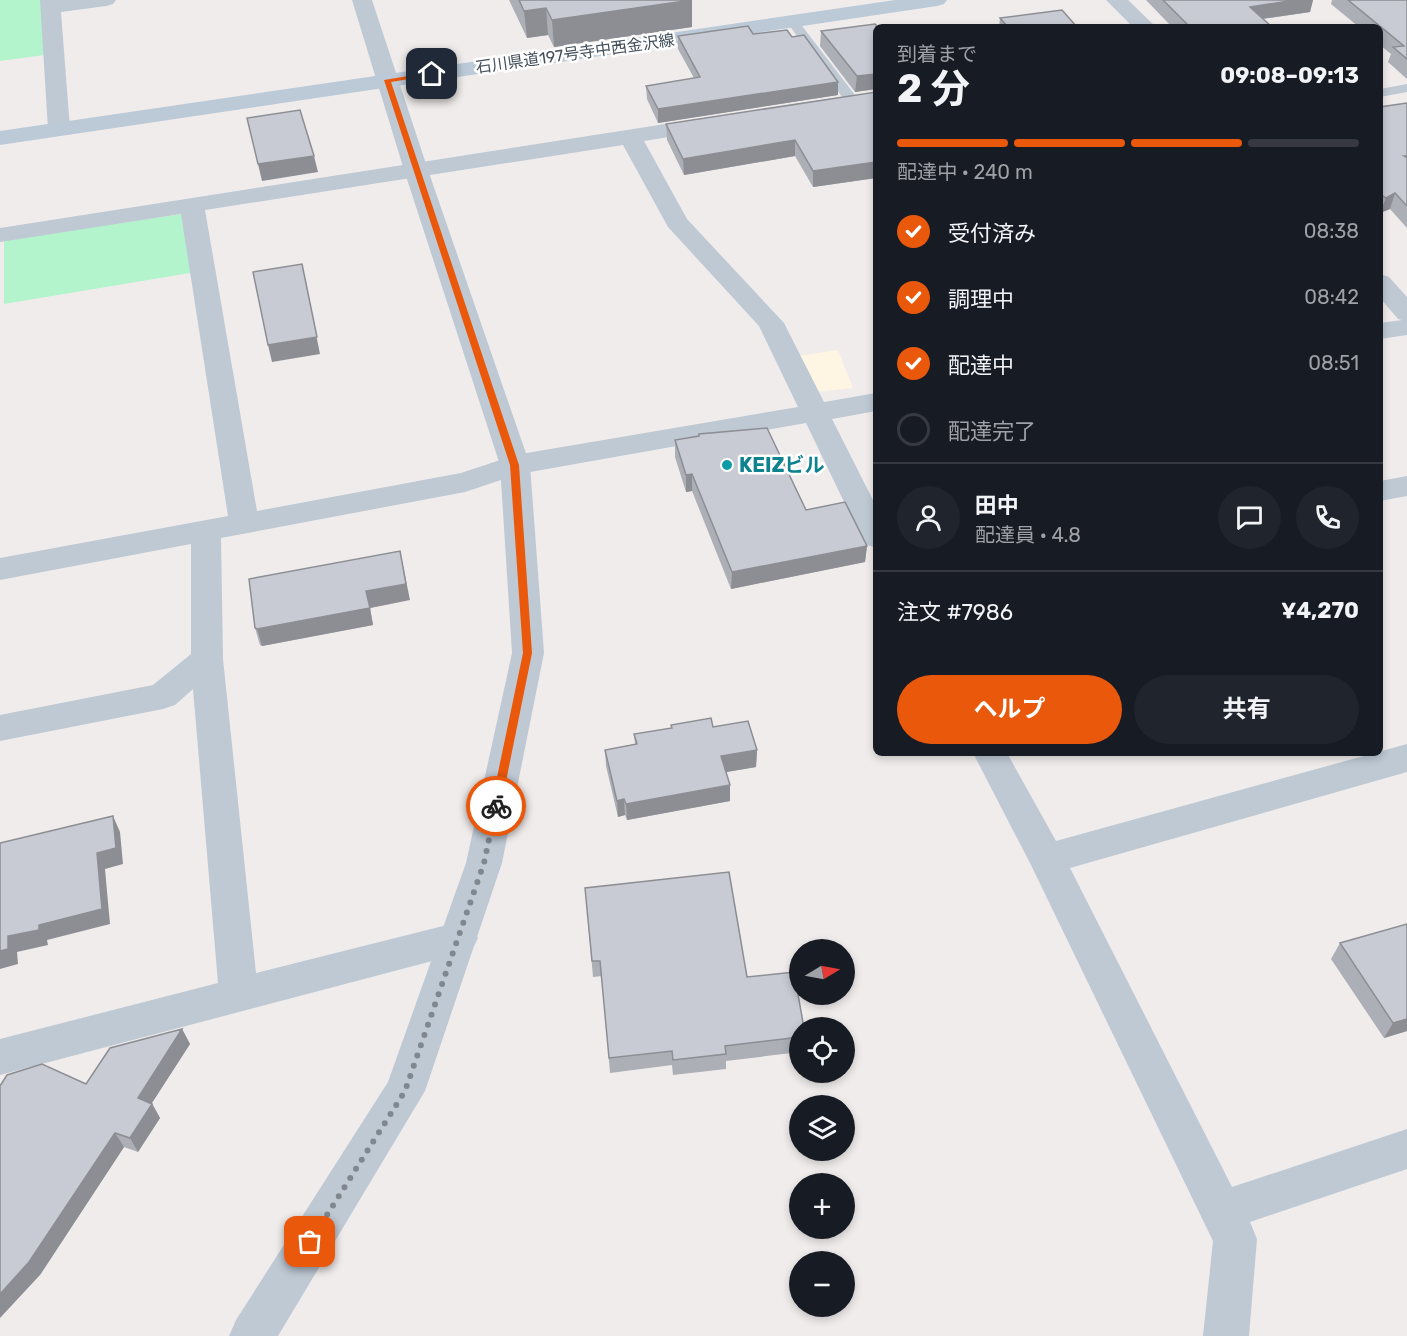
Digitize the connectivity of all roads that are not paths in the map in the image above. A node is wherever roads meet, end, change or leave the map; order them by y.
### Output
1 (106, 0) edge
2 (362, 0) edge
3 (937, 0) edge
4 (1116, 0) edge
5 (50, 4) edge
6 (792, 21) junction
7 (1142, 24) edge
8 (387, 80) junction
9 (1407, 88) edge
10 (1383, 92) edge
11 (865, 100) edge
12 (830, 106) edge
13 (736, 120) edge
14 (59, 129) junction
15 (630, 137) junction
16 (0, 138) edge
17 (416, 170) junction
18 (192, 205) junction
19 (0, 235) edge
20 (1383, 286) edge
21 (1407, 314) edge
22 (1407, 327) edge
23 (1383, 331) edge
24 (873, 402) edge
25 (814, 411) junction
26 (515, 465) junction
27 (1407, 486) edge
28 (1383, 490) edge
29 (244, 523) junction
30 (206, 530) junction
31 (873, 531) edge
32 (0, 569) edge
33 (207, 659) junction
34 (0, 728) edge
35 (992, 756) edge
36 (1407, 758) edge
37 (1047, 859) junction
38 (459, 938) junction
39 (240, 995) junction
40 (0, 1057) edge
41 (1407, 1149) edge
42 (1222, 1211) junction
43 (252, 1336) edge
44 (1226, 1336) edge

1 - 5 street
2 - 8 street
3 - 6 main road, 石川県道197号寺中西金沢線
4 - 7 street
5 - 14 street
6 - 8 main road, 石川県道197号寺中西金沢線
6 - 11 lane
8 - 14 main road, 石川県道197号寺中西金沢線
8 - 17 street
9 - 10 lane
11 - 12 street
13 - 15 street
14 - 16 main road, 石川県道197号寺中西金沢線
15 - 17 street
15 - 25 street
17 - 18 street
17 - 26 street
18 - 19 street
18 - 29 street
20 - 21 street
22 - 23 street
24 - 25 street
25 - 26 street
25 - 31 street
26 - 29 street
26 - 38 street
27 - 28 street
29 - 30 street
30 - 32 street
30 - 33 street
33 - 34 street
33 - 39 street
35 - 37 street
36 - 37 street
37 - 42 street
38 - 39 street
38 - 43 street
39 - 40 street
41 - 42 street
42 - 44 street

